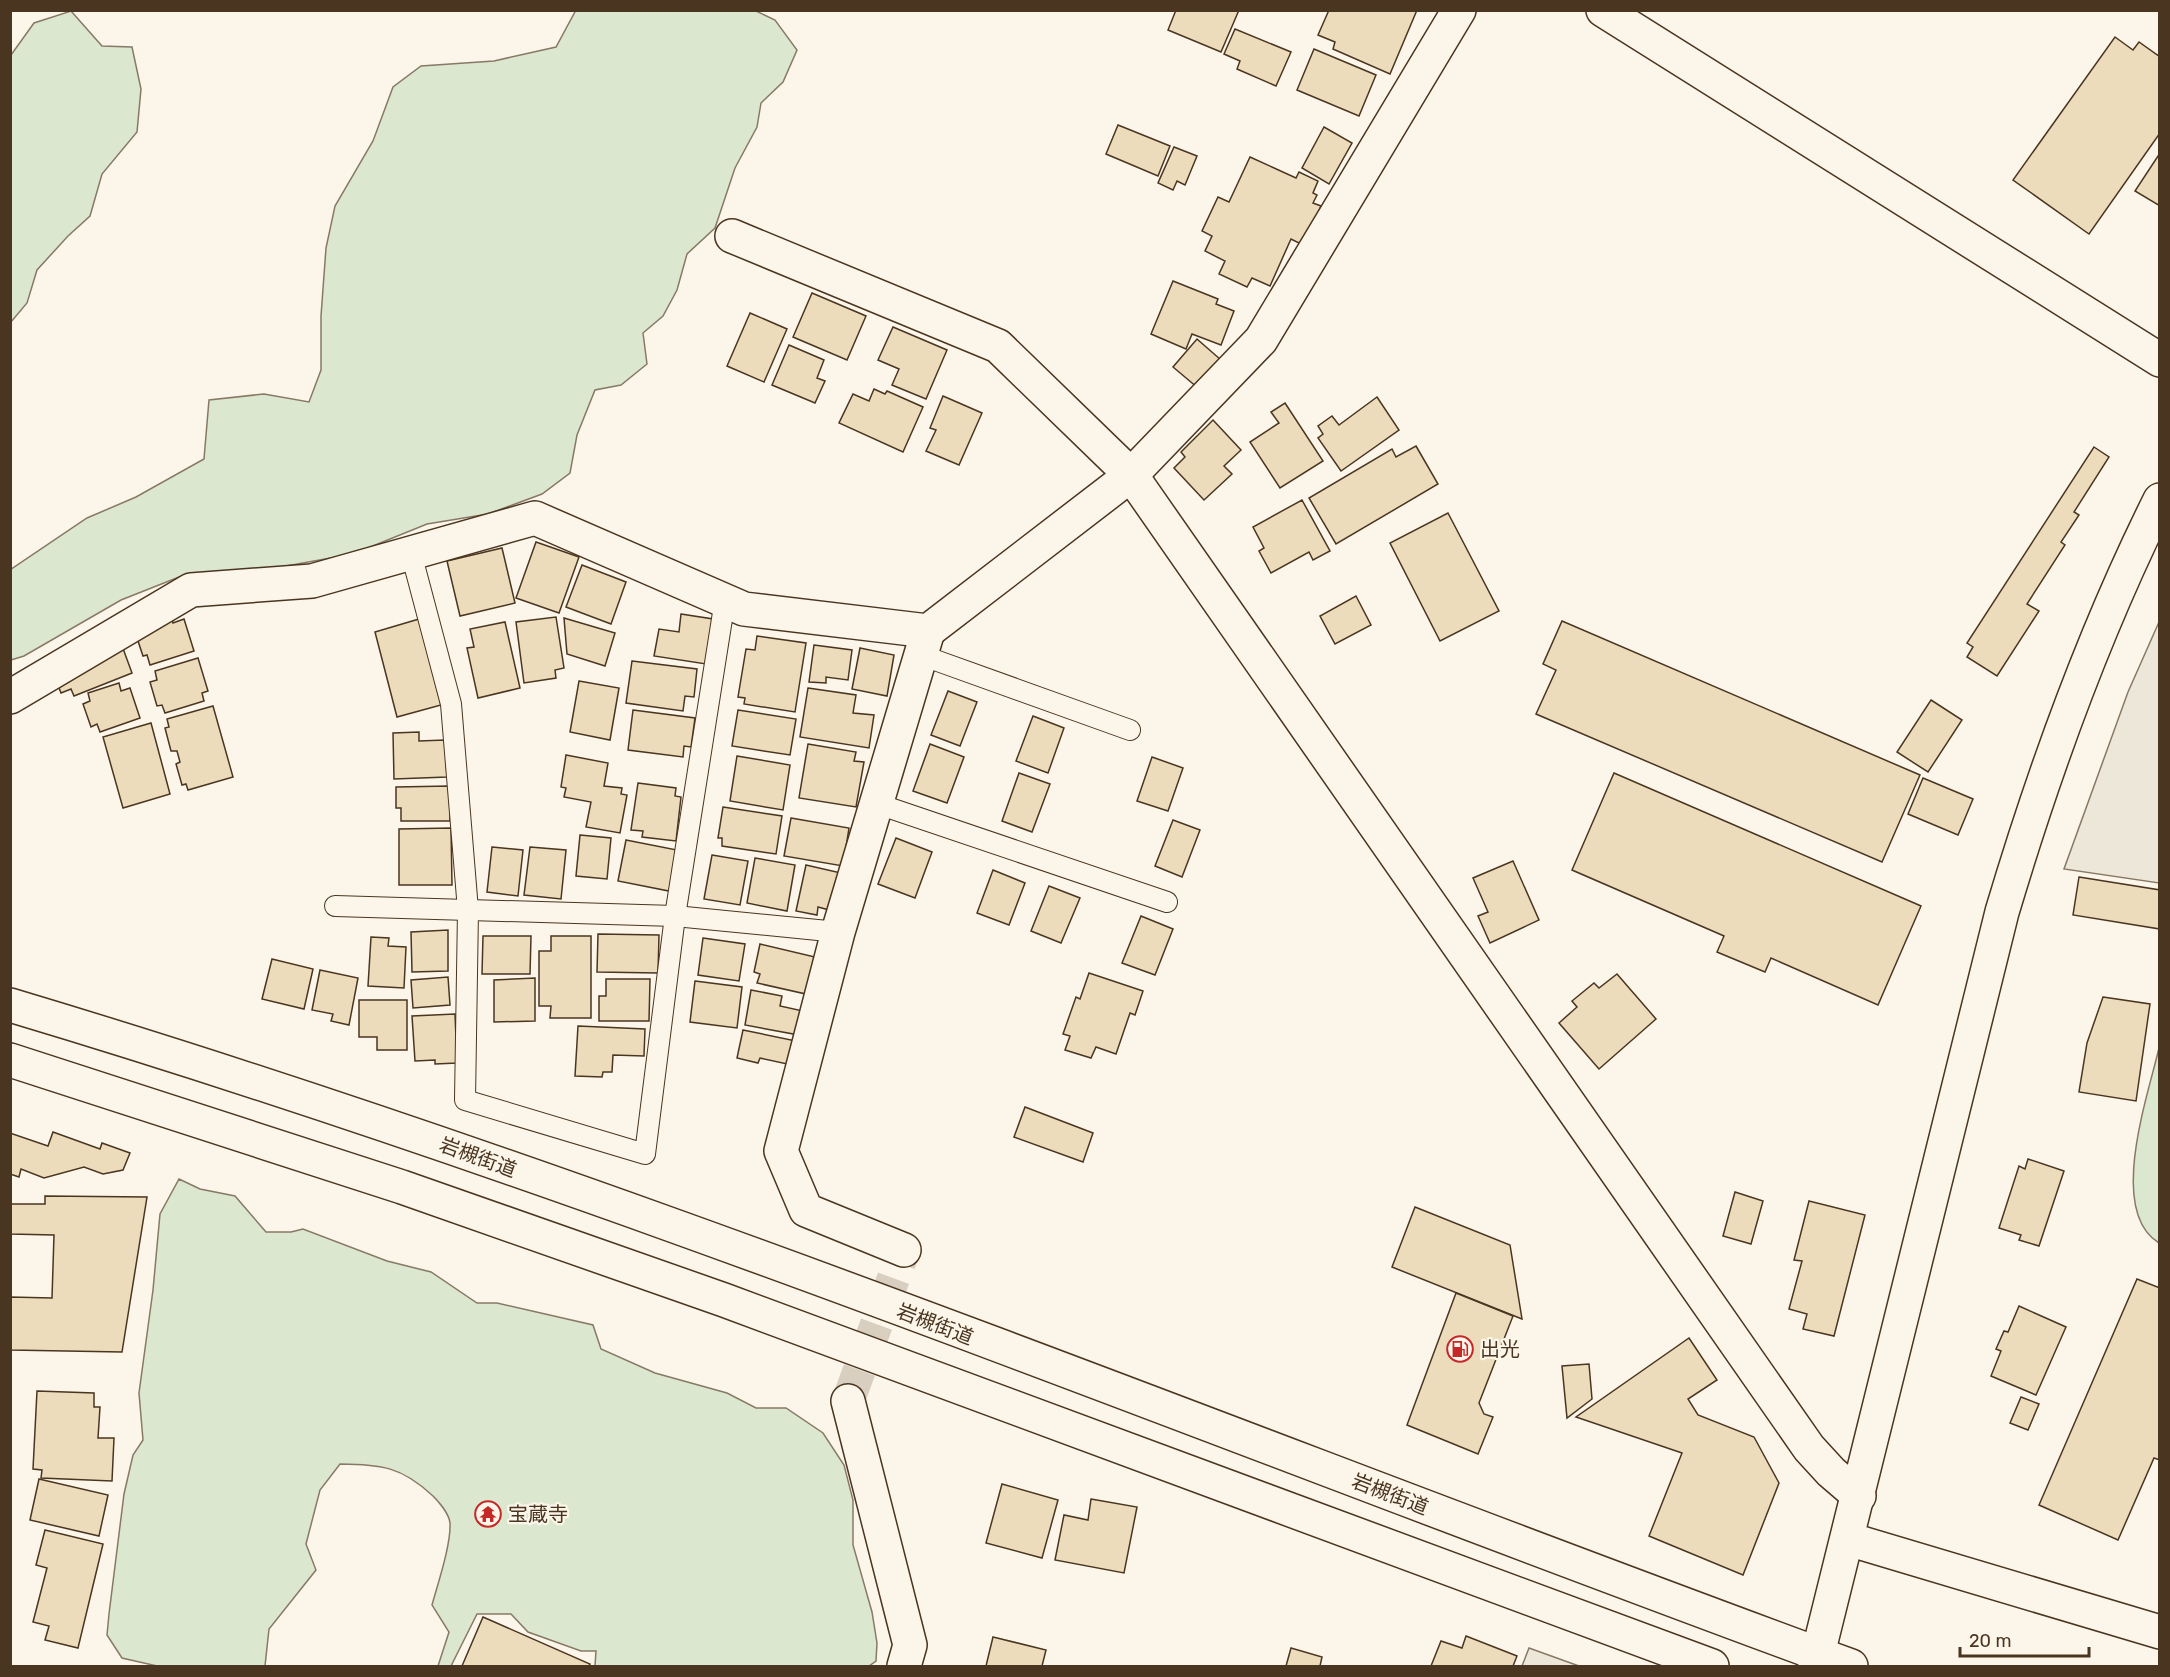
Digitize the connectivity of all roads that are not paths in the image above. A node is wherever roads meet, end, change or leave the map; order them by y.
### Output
1 (1459, 10) edge
2 (1603, 10) edge
3 (732, 236) dead end
4 (2160, 360) edge
5 (1131, 475) junction
6 (2160, 500) edge
7 (411, 553) junction
8 (725, 600) junction
9 (925, 643) junction
10 (10, 697) edge
11 (1130, 730) dead end
12 (875, 803) junction
13 (1167, 902) dead end
14 (335, 906) dead end
15 (468, 910) junction
16 (675, 916) junction
17 (837, 932) junction
18 (10, 1005) edge
19 (10, 1060) edge
20 (904, 1250) dead end
21 (848, 1401) tunnel mouth
22 (1859, 1496) junction
23 (1848, 1539) junction
24 (2160, 1632) edge
25 (1816, 1660) edge
26 (904, 1666) edge
27 (1712, 1666) edge
28 (1851, 1666) edge

1 - 5 main road
2 - 4 main road
3 - 5 main road
5 - 9 main road
5 - 22 main road
6 - 22 main road
7 - 8 main road
7 - 10 main road
7 - 15 lane
8 - 9 main road
8 - 16 lane
9 - 11 lane
9 - 12 main road
12 - 13 lane
12 - 17 main road
14 - 15 lane
15 - 16 lane
15 - 16 lane
16 - 17 lane
17 - 20 main road
18 - 25 main road, 岩槻街道
19 - 27 main road
21 - 26 main road
22 - 23 main road
23 - 24 main road
23 - 25 main road
25 - 28 main road, 岩槻街道

